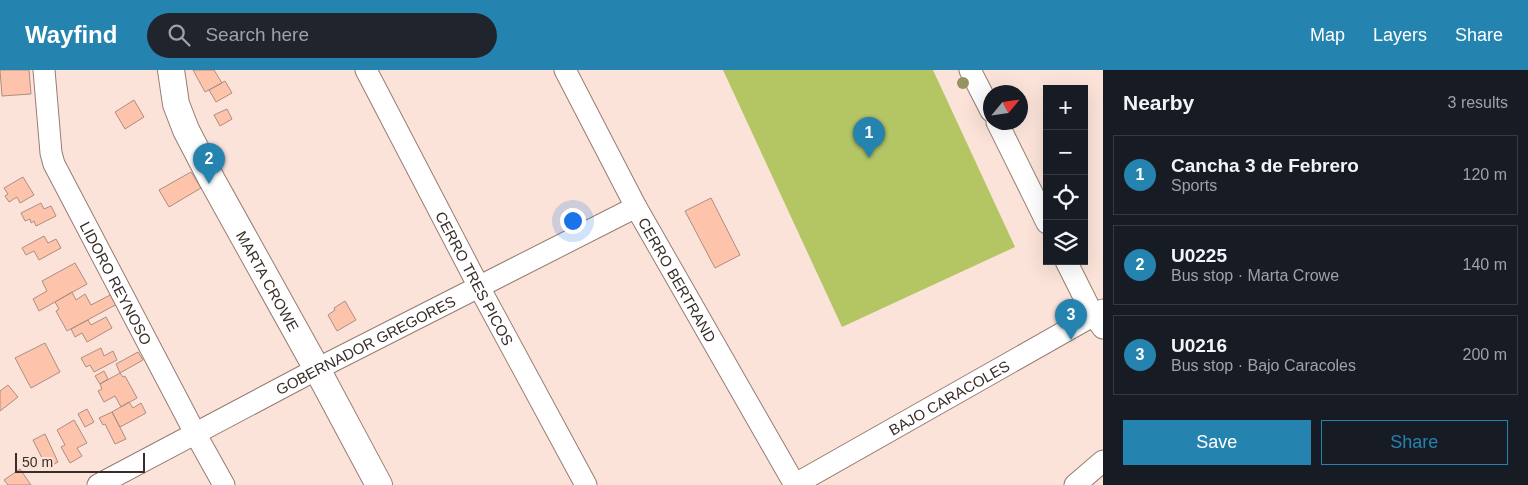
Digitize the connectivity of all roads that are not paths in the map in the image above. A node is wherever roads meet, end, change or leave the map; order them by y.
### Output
1 (44, 70) edge
2 (170, 70) edge
3 (366, 70) edge
4 (565, 70) edge
5 (971, 70) edge
6 (983, 95) edge
7 (1000, 130) edge
8 (636, 207) junction
9 (1045, 220) edge
10 (1068, 265) edge
11 (480, 287) junction
12 (1100, 318) edge
13 (317, 369) junction
14 (194, 433) junction
15 (1103, 461) edge
16 (98, 485) edge
17 (224, 485) edge
18 (379, 485) edge
19 (586, 485) edge
20 (795, 485) edge
21 (1075, 485) edge

1 - 14 street, LIDORO REYNOSO
2 - 13 street, MARTA CROWE
3 - 11 street, CERRO TRES PICOS
4 - 8 street, CERRO BERTRAND
5 - 6 street
7 - 9 street
8 - 11 street, GOBERNADOR GREGORES
8 - 20 street, CERRO BERTRAND
10 - 12 street
11 - 13 street, GOBERNADOR GREGORES
11 - 19 street, CERRO TRES PICOS
12 - 20 street, BAJO CARACOLES
13 - 14 street, GOBERNADOR GREGORES
13 - 18 street, MARTA CROWE
14 - 16 street, GOBERNADOR GREGORES
14 - 17 street, LIDORO REYNOSO
15 - 21 street

